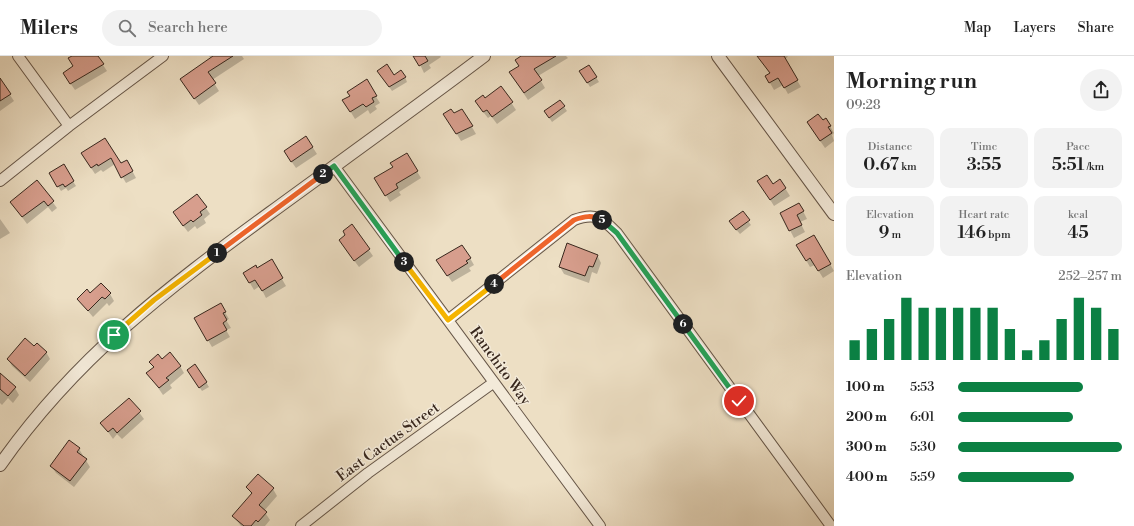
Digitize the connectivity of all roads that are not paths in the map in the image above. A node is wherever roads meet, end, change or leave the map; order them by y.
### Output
1 (18, 56) edge
2 (163, 56) edge
3 (484, 56) edge
4 (718, 56) edge
5 (69, 126) junction
6 (334, 166) junction
7 (0, 181) edge
8 (834, 214) edge
9 (448, 320) junction
10 (493, 383) junction
11 (0, 465) edge
12 (301, 526) edge
13 (600, 526) edge
14 (830, 526) edge

1 - 5 street
2 - 5 street
3 - 6 street
4 - 8 street
5 - 7 street
6 - 9 street, Ranchito Way
6 - 11 street
9 - 10 street, Ranchito Way
9 - 14 street
10 - 12 street, East Cactus Street
10 - 13 street, Ranchito Way

